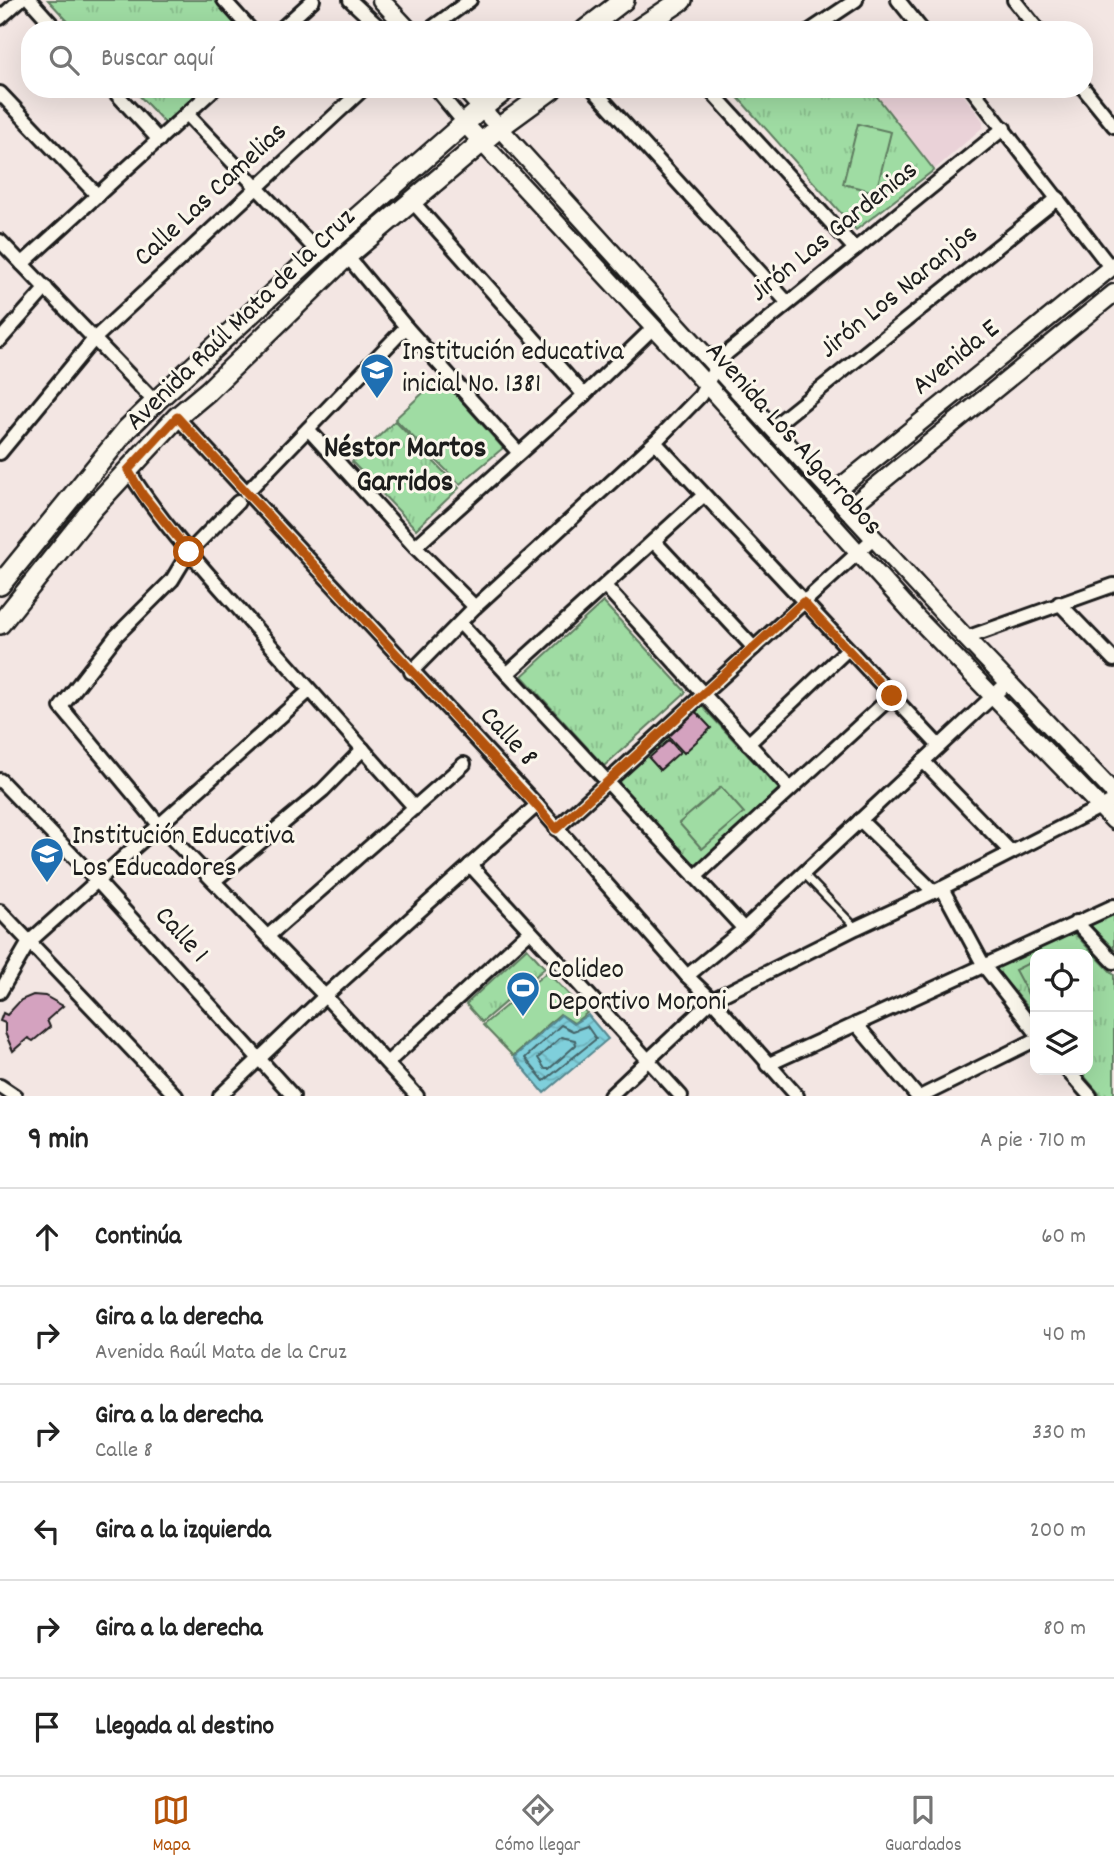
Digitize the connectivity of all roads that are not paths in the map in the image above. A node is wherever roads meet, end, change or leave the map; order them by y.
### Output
1 (20, 0) edge
2 (30, 0) edge
3 (224, 0) edge
4 (313, 0) edge
5 (350, 0) edge
6 (381, 0) edge
7 (470, 0) edge
8 (682, 0) edge
9 (856, 0) edge
10 (898, 0) edge
11 (1014, 0) edge
12 (622, 1) edge
13 (0, 19) edge
14 (49, 21) edge
15 (243, 21) edge
16 (290, 21) edge
17 (372, 21) edge
18 (401, 21) edge
19 (441, 21) edge
20 (596, 21) edge
21 (656, 21) edge
22 (824, 21) edge
23 (915, 21) edge
24 (1031, 21) edge
25 (0, 93) edge
26 (120, 98) edge
27 (204, 98) edge
28 (353, 98) edge
29 (443, 98) edge
30 (473, 98) edge
31 (495, 98) edge
32 (540, 98) edge
33 (601, 98) edge
34 (720, 98) edge
35 (979, 98) edge
36 (1091, 98) edge
37 (482, 108) junction
38 (187, 114) junction
39 (465, 124) junction
40 (1114, 126) edge
41 (500, 127) junction
42 (1004, 128) junction
43 (159, 140) junction
44 (483, 142) junction
45 (257, 188) junction
46 (98, 195) junction
47 (1058, 198) junction
48 (411, 200) junction
49 (0, 241) edge
50 (855, 249) junction
51 (318, 252) junction
52 (347, 256) junction
53 (22, 264) junction
54 (1113, 267) edge
55 (46, 288) junction
56 (1114, 293) edge
57 (787, 302) junction
58 (406, 327) junction
59 (654, 327) junction
60 (94, 339) junction
61 (0, 340) edge
62 (716, 367) junction
63 (706, 384) junction
64 (584, 395) junction
65 (155, 402) junction
66 (177, 417) junction
67 (773, 427) junction
68 (308, 429) junction
69 (654, 442) junction
70 (0, 453) edge
71 (519, 453) junction
72 (128, 470) junction
73 (833, 493) junction
74 (704, 495) junction
75 (242, 497) junction
76 (848, 509) junction
77 (874, 538) junction
78 (654, 541) junction
79 (415, 547) junction
80 (857, 551) junction
81 (189, 552) junction
82 (0, 584) edge
83 (1114, 585) edge
84 (605, 586) junction
85 (20, 599) junction
86 (803, 602) junction
87 (1059, 603) junction
88 (475, 607) junction
89 (1, 620) edge
90 (460, 623) junction
91 (966, 638) junction
92 (754, 648) junction
93 (848, 649) junction
94 (1114, 660) edge
95 (411, 672) junction
96 (507, 674) junction
97 (1008, 682) junction
98 (309, 691) junction
99 (702, 694) junction
100 (993, 695) junction
101 (892, 696) junction
102 (748, 744) junction
103 (939, 746) junction
104 (363, 749) junction
105 (923, 761) junction
106 (464, 764) dead end
107 (0, 780) edge
108 (606, 781) junction
109 (790, 789) junction
110 (1114, 793) edge
111 (1108, 804) edge
112 (537, 806) junction
113 (415, 808) junction
114 (860, 820) junction
115 (1114, 821) edge
116 (160, 826) junction
117 (556, 829) junction
118 (1011, 852) junction
119 (470, 865) junction
120 (802, 872) junction
121 (695, 877) junction
122 (214, 881) junction
123 (97, 882) junction
124 (938, 890) junction
125 (1114, 906) edge
126 (0, 911) edge
127 (1076, 922) junction
128 (856, 928) junction
129 (744, 929) junction
130 (528, 932) junction
131 (268, 936) junction
132 (29, 942) junction
133 (1114, 962) edge
134 (984, 966) junction
135 (687, 976) junction
136 (0, 992) edge
137 (325, 996) junction
138 (712, 1000) junction
139 (856, 1024) junction
140 (1030, 1025) edge
141 (1030, 1042) edge
142 (258, 1058) junction
143 (648, 1061) junction
144 (387, 1063) junction
145 (767, 1065) junction
146 (1071, 1075) edge
147 (0, 1086) edge
148 (15, 1096) edge
149 (176, 1096) edge
150 (220, 1096) edge
151 (293, 1096) edge
152 (417, 1096) edge
153 (610, 1096) edge
154 (681, 1096) edge
155 (797, 1096) edge
156 (919, 1096) edge
157 (1090, 1096) edge

1 - 13 street
2 - 14 street
3 - 15 street
4 - 16 street
5 - 17 street
6 - 18 street
7 - 19 street
8 - 21 main road
9 - 22 street
10 - 23 street
11 - 24 street
12 - 20 main road
25 - 46 street
26 - 43 street
27 - 38 street
28 - 45 street, Calle Las Camelias
29 - 39 street, Avenida Los Algarrobos
30 - 37 street, Avenida Los Algarrobos
31 - 37 main road, Avenida Raúl Mata de la Cruz
32 - 41 main road, Avenida Raúl Mata de la Cruz
33 - 57 street
34 - 50 street
35 - 42 street
36 - 40 street
37 - 39 main road, Avenida Raúl Mata de la Cruz
37 - 41 street, Avenida Los Algarrobos
38 - 43 street
38 - 45 street
39 - 44 street, Avenida Los Algarrobos
39 - 51 main road, Avenida Raúl Mata de la Cruz
41 - 44 main road, Avenida Raúl Mata de la Cruz
41 - 62 street, Avenida Los Algarrobos
42 - 47 street
42 - 50 street, Jirón Las Gardenias
43 - 46 street
44 - 48 main road, Avenida Raúl Mata de la Cruz
44 - 59 street, Avenida Los Algarrobos
45 - 51 street
45 - 60 street, Calle Las Camelias
46 - 53 street
47 - 54 street
47 - 67 street, Jirón Los Naranjos
48 - 52 main road, Avenida Raúl Mata de la Cruz
48 - 64 street
49 - 53 street
50 - 57 street, Jirón Las Gardenias
51 - 65 main road, Avenida Raúl Mata de la Cruz
52 - 58 street
52 - 66 main road, Avenida Raúl Mata de la Cruz
53 - 55 street
54 - 73 street, Avenida E
55 - 60 street
55 - 61 street
56 - 76 street, Avenida E
57 - 62 street, Jirón Las Gardenias
58 - 68 street
58 - 71 street
59 - 63 street, Avenida Los Algarrobos
59 - 64 street
60 - 65 street
60 - 70 street
62 - 63 street, Jirón Las Gardenias
62 - 67 street, Avenida Los Algarrobos
63 - 69 street, Jirón Las Gardenias
63 - 80 street, Avenida Los Algarrobos
64 - 71 street
65 - 82 main road, Avenida Raúl Mata de la Cruz
66 - 72 main road, Avenida Raúl Mata de la Cruz
66 - 75 street, Calle 8
67 - 73 street, Avenida Los Algarrobos
68 - 75 street
68 - 79 street
69 - 74 street
69 - 88 street, Jirón Las Gardenias
71 - 79 street
72 - 81 street
72 - 85 main road, Avenida Raúl Mata de la Cruz
73 - 76 street, Avenida Los Algarrobos
74 - 78 street
74 - 86 street
75 - 81 street
75 - 95 street, Calle 8
76 - 77 street, Avenida Los Algarrobos
77 - 80 street
77 - 91 street, Avenida Los Algarrobos
78 - 84 street
78 - 92 street
79 - 88 street
80 - 86 street
80 - 100 street, Avenida Los Algarrobos
81 - 98 street
81 - 116 street
82 - 85 street
83 - 87 street
84 - 96 street
84 - 99 street
85 - 89 main road, Avenida Raúl Mata de la Cruz
86 - 92 street
86 - 93 street
87 - 91 street
87 - 94 street
88 - 90 street, Jirón Las Gardenias
90 - 95 street, Jirón Las Gardenias
90 - 96 street
91 - 97 street, Avenida Los Algarrobos
92 - 99 street
93 - 101 street
93 - 102 street
95 - 112 street, Calle 8
96 - 108 street
97 - 100 street
97 - 110 street, Avenida Los Algarrobos
98 - 104 street
98 - 116 street
99 - 102 street
99 - 108 street
100 - 103 street
100 - 111 street, Avenida Los Algarrobos
101 - 103 street
101 - 109 street
102 - 109 street
103 - 105 street
104 - 113 street
104 - 122 street
105 - 114 street
105 - 118 street
106 - 113 street
107 - 123 street, Calle 1
108 - 117 street
108 - 121 street
109 - 121 street
111 - 115 street, Avenida Los Algarrobos
111 - 118 street
112 - 117 street, Calle 8
112 - 119 street
113 - 131 street
114 - 120 street
114 - 124 street
116 - 122 street
116 - 123 street
117 - 135 street, Calle 8
118 - 124 street
119 - 130 street
119 - 137 street
120 - 128 lane
120 - 129 street
121 - 129 street
122 - 131 street
123 - 132 street
123 - 142 street, Calle 1
124 - 128 street
124 - 134 street
125 - 127 street
126 - 132 street
127 - 133 street
127 - 134 street
128 - 138 street
129 - 135 street
130 - 143 street
130 - 144 street
131 - 137 street
132 - 136 street
132 - 149 street
134 - 139 street
134 - 140 street
135 - 138 street, Calle 8
137 - 142 street
137 - 144 street
138 - 143 street
138 - 145 street, Calle 8
139 - 145 street
139 - 156 street
141 - 156 street
142 - 150 street
142 - 151 street, Calle 1
143 - 153 street
143 - 154 street
144 - 152 street
145 - 155 street, Calle 8
146 - 157 street
147 - 148 street

